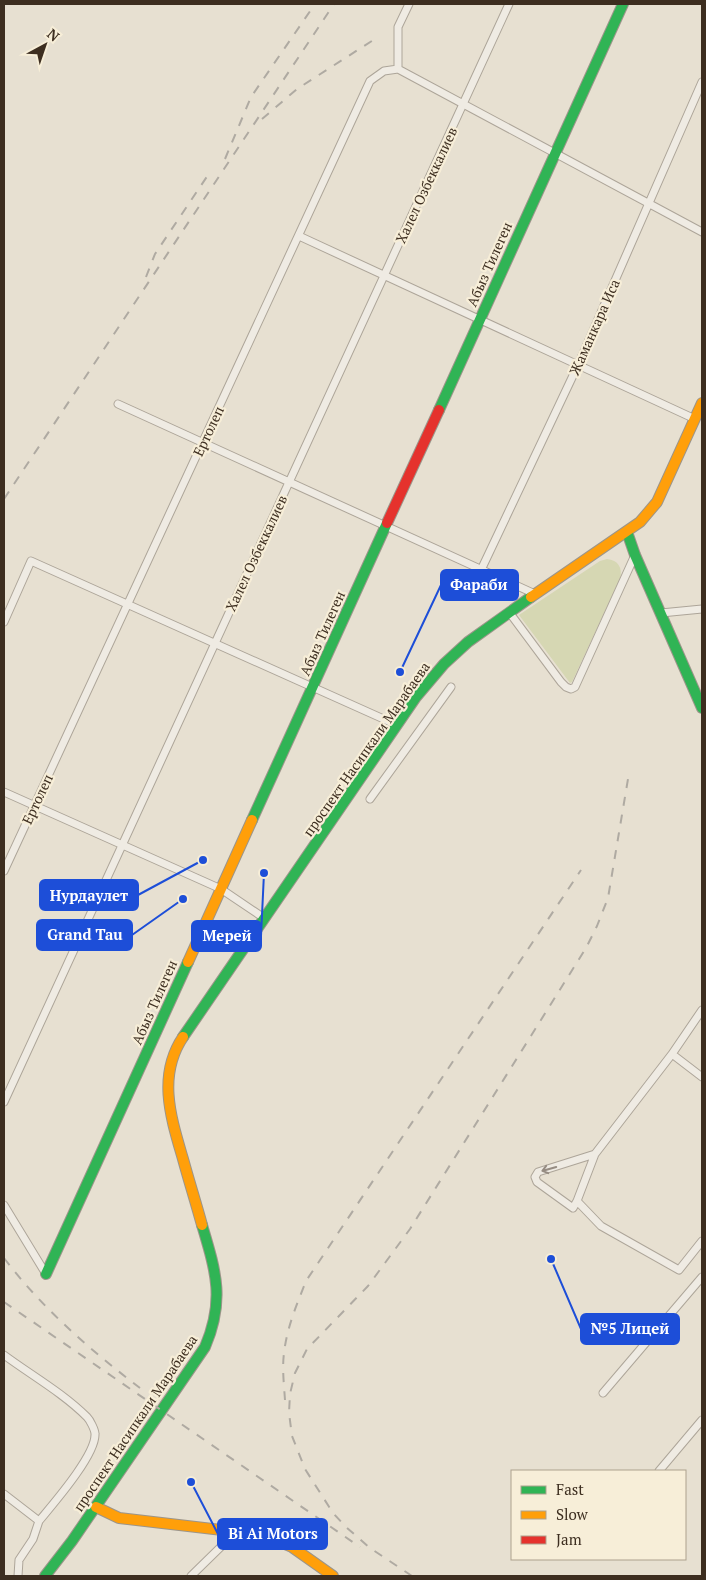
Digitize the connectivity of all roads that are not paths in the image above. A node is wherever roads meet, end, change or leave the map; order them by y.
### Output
1 (409, 4) edge
2 (509, 4) edge
3 (623, 4) edge
4 (398, 69) junction
5 (702, 82) edge
6 (463, 104) junction
7 (555, 153) junction
8 (649, 203) junction
9 (702, 232) edge
10 (299, 236) junction
11 (384, 275) junction
12 (480, 319) junction
13 (578, 365) junction
14 (702, 403) edge
15 (118, 404) dead end
16 (695, 419) junction
17 (203, 442) junction
18 (289, 482) junction
19 (386, 526) junction
20 (627, 532) junction
21 (635, 555) junction
22 (482, 570) junction
23 (536, 594) junction
24 (128, 604) junction
25 (702, 609) edge
26 (509, 612) junction
27 (661, 613) junction
28 (4, 622) edge
29 (215, 643) junction
30 (312, 687) junction
31 (451, 687) dead end
32 (702, 708) edge
33 (397, 725) junction
34 (4, 792) edge
35 (370, 799) dead end
36 (34, 805) junction
37 (122, 845) junction
38 (4, 871) edge
39 (221, 889) junction
40 (264, 918) junction
41 (702, 1010) edge
42 (672, 1054) junction
43 (702, 1077) edge
44 (4, 1102) edge
45 (596, 1154) junction
46 (577, 1202) junction
47 (4, 1205) edge
48 (702, 1241) edge
49 (46, 1274) joint
50 (702, 1278) edge
51 (4, 1355) edge
52 (603, 1394) dead end
53 (702, 1420) edge
54 (660, 1470) edge
55 (4, 1494) edge
56 (96, 1507) junction
57 (39, 1521) junction
58 (236, 1532) junction
59 (18, 1576) edge
60 (45, 1576) edge
61 (191, 1576) edge
62 (333, 1576) edge

1 - 4 street
2 - 6 street, Халел Озбеккалиев
3 - 7 street, Абыз Тилеген
4 - 6 street
4 - 10 street, Ертолеп
5 - 8 street, Жаманкара Иса
6 - 7 street
6 - 11 street, Халел Озбеккалиев
7 - 8 street
7 - 12 street, Абыз Тилеген
8 - 9 street
8 - 13 street, Жаманкара Иса
10 - 11 street
10 - 17 street, Ертолеп
11 - 12 street
11 - 18 street, Халел Озбеккалиев
12 - 13 street
12 - 19 street, Абыз Тилеген
13 - 16 street
13 - 22 street, Жаманкара Иса
14 - 16 street, проспект Насипкали Марабаева
15 - 17 street
16 - 20 street, проспект Насипкали Марабаева
17 - 18 street
17 - 24 street, Ертолеп
18 - 19 street
18 - 29 street, Халел Озбеккалиев
19 - 22 street
19 - 30 street, Абыз Тилеген
20 - 21 street
20 - 23 street, проспект Насипкали Марабаева
21 - 26 street
21 - 27 street
22 - 23 street
23 - 26 street, проспект Насипкали Марабаева
24 - 28 street
24 - 29 street
24 - 36 street, Ертолеп
25 - 27 street
26 - 33 street, проспект Насипкали Марабаева
27 - 32 street
29 - 30 street
29 - 37 street, Халел Озбеккалиев
30 - 33 street
30 - 39 street, Абыз Тилеген
31 - 35 street
33 - 40 street, проспект Насипкали Марабаева
34 - 36 street
36 - 37 street
36 - 38 street, Ертолеп
37 - 39 street
37 - 44 street, Халел Озбеккалиев
39 - 40 street
39 - 49 street, Абыз Тилеген
40 - 56 street, проспект Насипкали Марабаева
41 - 42 street
42 - 43 street
42 - 45 street
45 - 46 street
45 -> 46 street
46 - 48 street
47 - 49 street
50 - 52 street
51 - 57 street
53 - 54 street
55 - 57 street
56 - 58 street
56 - 60 street, проспект Насипкали Марабаева
57 - 59 street
58 - 61 street
58 - 62 street

